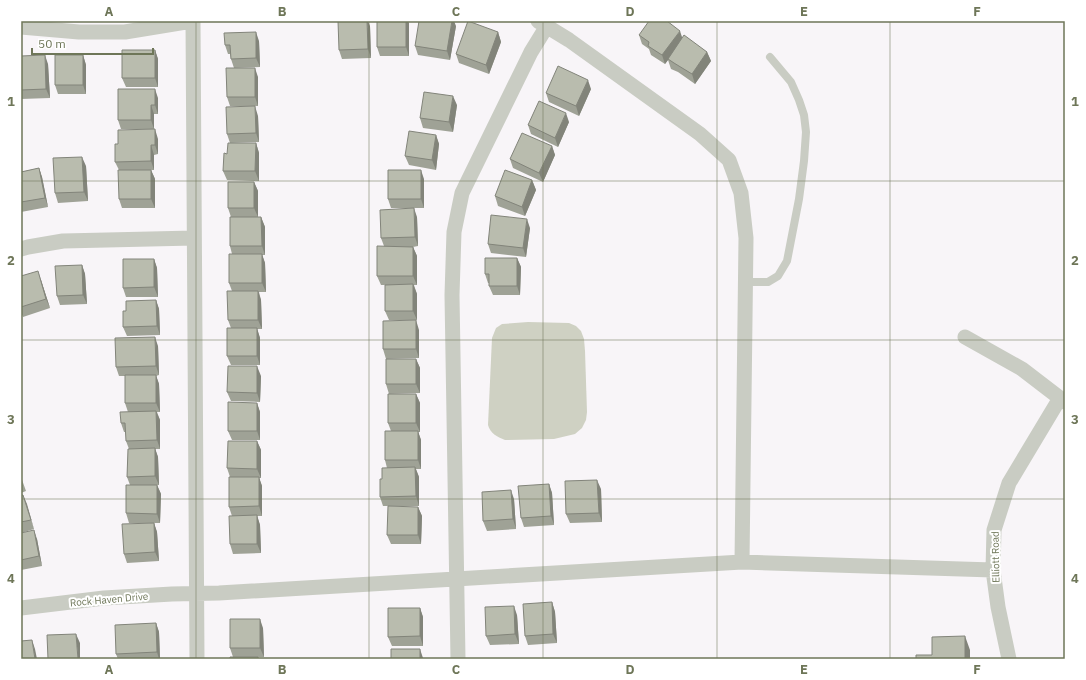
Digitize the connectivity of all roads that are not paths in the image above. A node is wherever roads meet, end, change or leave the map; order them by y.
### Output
1 (193, 21) edge
2 (543, 24) edge
3 (21, 26) edge
4 (770, 56) dead end
5 (194, 238) junction
6 (21, 249) edge
7 (746, 282) junction
8 (965, 337) dead end
9 (1062, 400) edge
10 (742, 562) junction
11 (993, 570) junction
12 (458, 579) junction
13 (196, 594) junction
14 (21, 608) edge
15 (197, 659) edge
16 (458, 659) edge
17 (1009, 659) edge

1 - 3 street
1 - 5 street
2 - 7 street
2 - 12 street
4 - 7 lane
5 - 6 street
5 - 13 street
7 - 10 street
8 - 9 street
9 - 11 street, Elliott Road
10 - 11 street, Rock Haven Drive
10 - 12 street, Rock Haven Drive
11 - 17 street, Elliott Road
12 - 13 street, Rock Haven Drive
12 - 16 street
13 - 14 street, Rock Haven Drive
13 - 15 street

